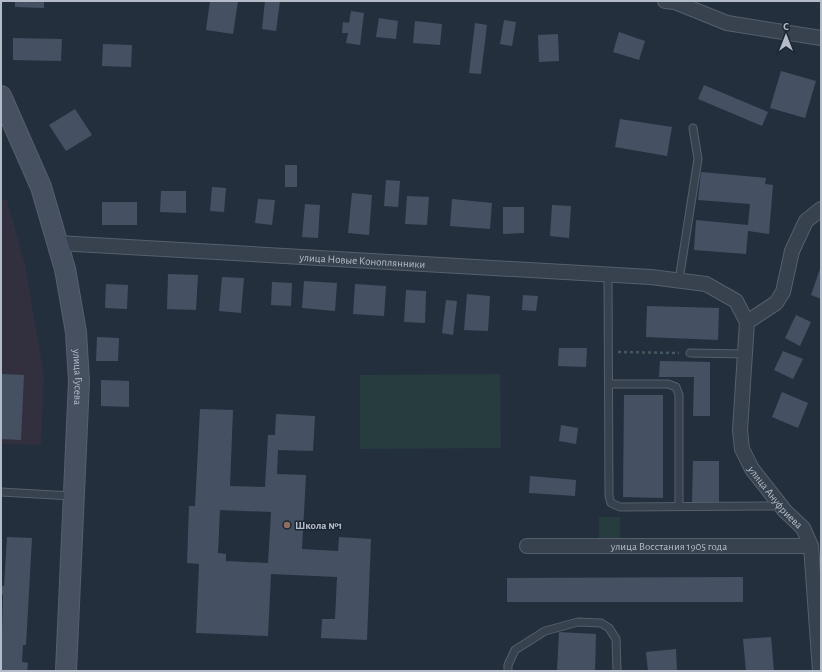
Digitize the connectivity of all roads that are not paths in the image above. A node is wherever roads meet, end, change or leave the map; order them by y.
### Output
1 (665, 1) edge
2 (821, 38) edge
3 (1, 96) edge
4 (693, 128) dead end
5 (821, 208) edge
6 (58, 243) junction
7 (608, 274) junction
8 (679, 280) junction
9 (747, 322) junction
10 (690, 353) road end
11 (745, 354) junction
12 (608, 384) junction
13 (1, 492) edge
14 (74, 496) junction
15 (679, 506) junction
16 (782, 506) junction
17 (527, 546) dead end
18 (811, 546) junction
19 (66, 671) edge
20 (508, 671) edge
21 (617, 671) edge
22 (820, 671) edge

1 - 2 street
3 - 6 main road, улица Гусева
4 - 8 lane
5 - 9 street
6 - 7 street, улица Новые Коноплянники
6 - 14 main road, улица Гусева
7 - 8 street, улица Новые Коноплянники
7 - 12 lane
8 - 9 street, улица Новые Коноплянники
9 - 11 street, улица Ануфриева
10 - 11 lane
11 - 16 street, улица Ануфриева
12 - 15 lane
12 - 15 lane
13 - 14 lane
14 - 19 main road, улица Гусева
15 - 16 lane
16 - 18 street, улица Ануфриева
17 - 18 street, улица Восстания 1905 года
18 - 22 street, улица Ануфриева
20 - 21 lane

